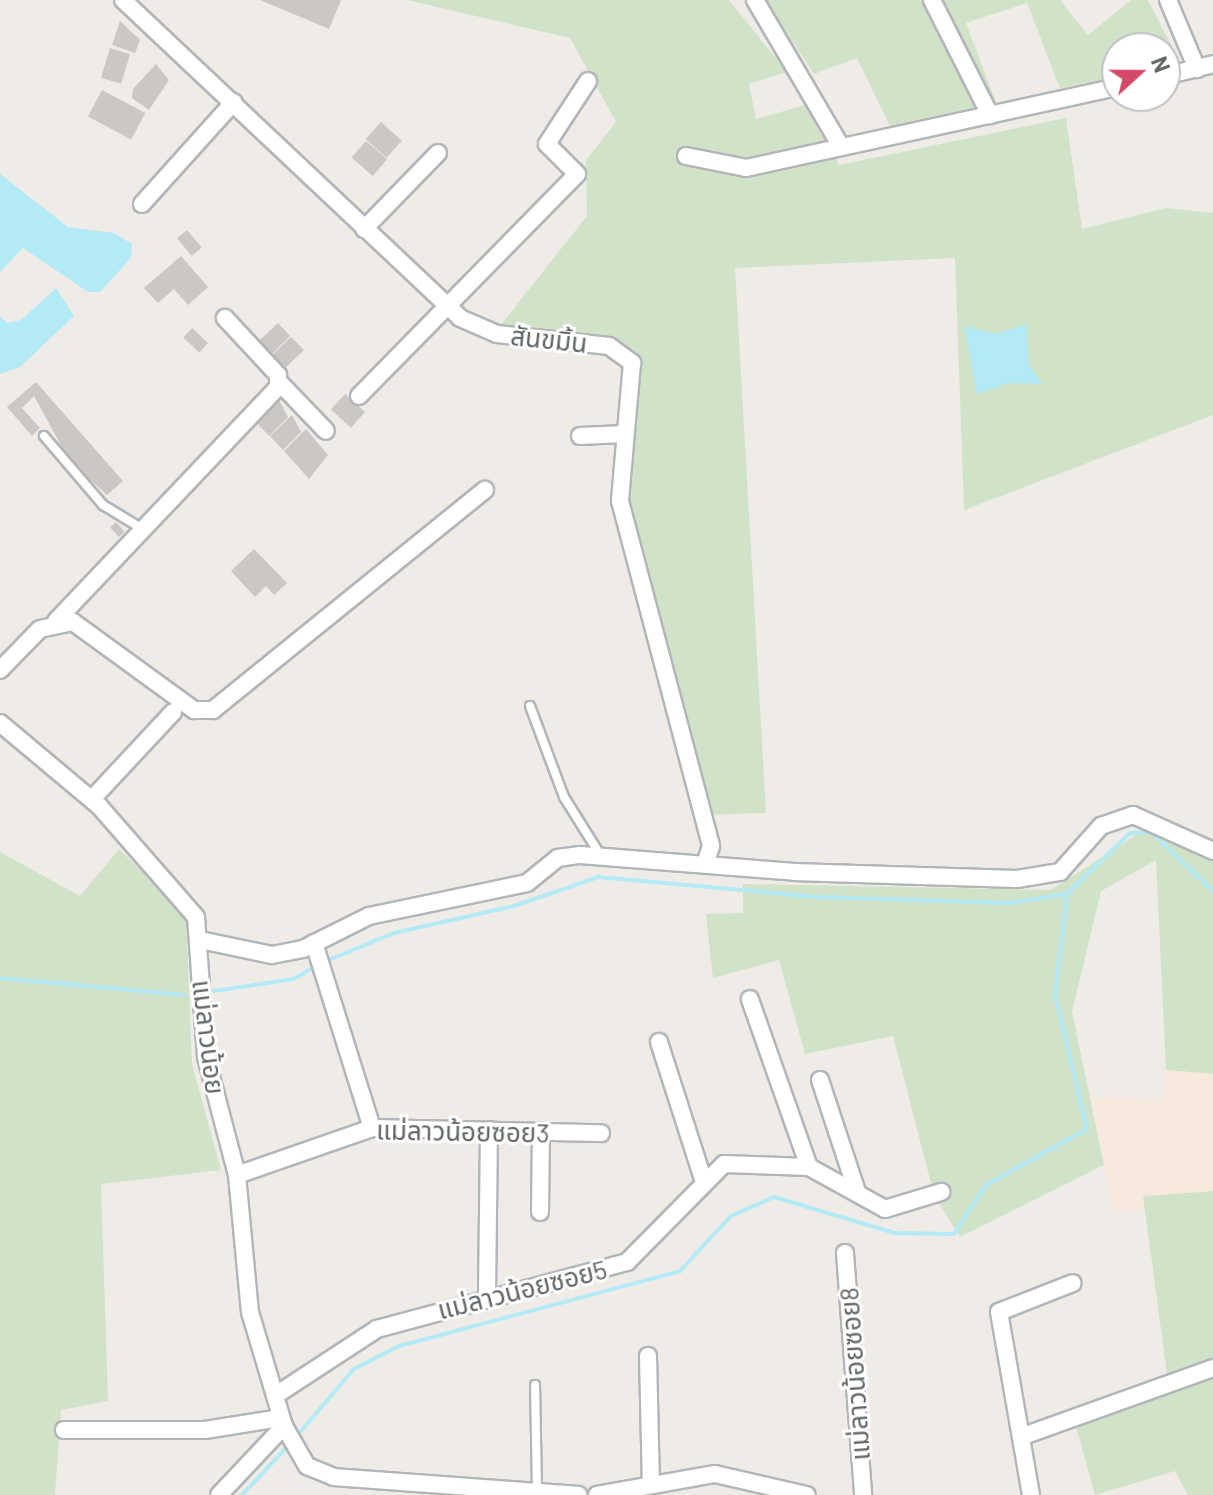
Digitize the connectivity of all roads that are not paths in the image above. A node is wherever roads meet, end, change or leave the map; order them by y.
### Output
1 (123, 0) edge
2 (755, 0) edge
3 (932, 0) edge
4 (1168, 0) edge
5 (1205, 67) edge
6 (1181, 72) edge
7 (588, 81) dead end
8 (1101, 91) edge
9 (234, 102) junction
10 (990, 115) junction
11 (840, 145) junction
12 (438, 153) dead end
13 (686, 156) dead end
14 (142, 204) dead end
15 (364, 229) junction
16 (445, 307) junction
17 (225, 318) dead end
18 (280, 383) junction
19 (359, 396) dead end
20 (326, 431) dead end
21 (625, 434) junction
22 (44, 436) dead end
23 (580, 436) dead end
24 (485, 490) dead end
25 (141, 528) junction
26 (56, 621) junction
27 (0, 670) edge
28 (530, 706) dead end
29 (173, 712) dead end
30 (0, 723) edge
31 (92, 799) junction
32 (1213, 851) edge
33 (601, 857) junction
34 (705, 864) junction
35 (200, 940) junction
36 (314, 943) junction
37 (750, 999) dead end
38 (659, 1042) dead end
39 (820, 1080) dead end
40 (372, 1128) junction
41 (489, 1130) junction
42 (541, 1131) junction
43 (601, 1133) dead end
44 (809, 1167) junction
45 (237, 1175) junction
46 (703, 1179) junction
47 (941, 1192) dead end
48 (858, 1195) junction
49 (540, 1212) dead end
50 (845, 1253) dead end
51 (1073, 1283) dead end
52 (487, 1294) junction
53 (648, 1356) dead end
54 (1213, 1368) edge
55 (535, 1385) dead end
56 (276, 1395) junction
57 (283, 1422) junction
58 (64, 1430) dead end
59 (1023, 1436) junction
60 (651, 1485) junction
61 (537, 1491) junction
62 (219, 1495) edge
63 (578, 1495) edge
64 (597, 1495) edge
65 (807, 1495) edge
66 (863, 1495) edge
67 (1031, 1495) edge

1 - 9 street, สันขมิ้น
2 - 11 street
3 - 10 street
4 - 5 street
5 - 6 street
7 - 16 street
8 - 10 street
9 - 14 street
9 - 15 street, สันขมิ้น
10 - 11 street
11 - 13 street
12 - 15 street
15 - 16 street, สันขมิ้น
16 - 19 street
16 - 21 street, สันขมิ้น
17 - 18 street
18 - 20 street
18 - 25 street
21 - 23 street
21 - 34 street, สันขมิ้น
22 - 25 lane
24 - 26 street
25 - 26 street
26 - 27 street
28 - 33 lane
29 - 31 street
30 - 31 street, แม่ลาวน้อย
31 - 35 street, แม่ลาวน้อย
32 - 34 street
33 - 34 street
33 - 36 street
35 - 36 street
35 - 45 street, แม่ลาวน้อย
36 - 40 street
37 - 44 street
38 - 46 street
39 - 48 street
40 - 41 street, แม่ลาวน้อยซอย3
40 - 45 street, แม่ลาวน้อยซอย3
41 - 42 street, แม่ลาวน้อยซอย3
41 - 52 street
42 - 43 street, แม่ลาวน้อยซอย3
42 - 49 street
44 - 46 street
44 - 48 street
45 - 56 street, แม่ลาวน้อย
46 - 52 street, แม่ลาวน้อยซอย5
47 - 48 street
50 - 66 street, แม่ลาวน้อยซอย8
51 - 59 street
52 - 56 street, แม่ลาวน้อยซอย5
53 - 60 street
54 - 59 street
55 - 61 lane
56 - 57 street, แม่ลาวน้อย
57 - 58 street
57 - 61 street, แม่ลาวน้อย
57 - 62 street
59 - 67 street
60 - 64 street
60 - 65 street
61 - 63 street

